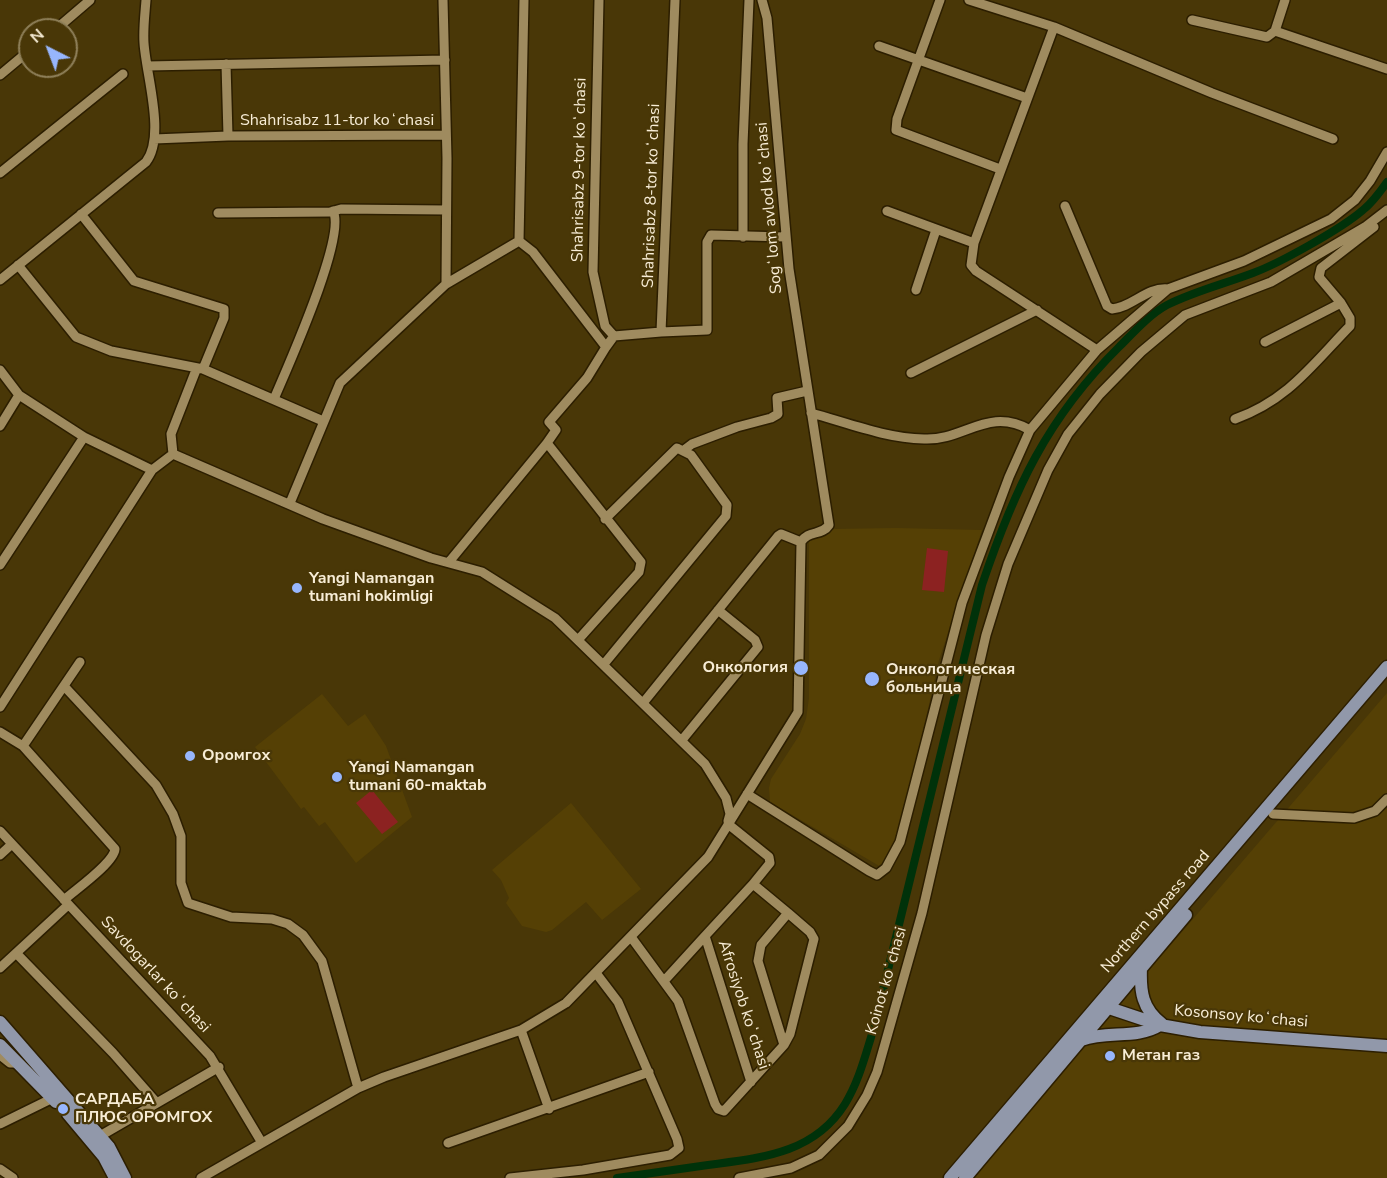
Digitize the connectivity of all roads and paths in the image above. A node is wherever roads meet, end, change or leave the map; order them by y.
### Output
1 (90, 0) edge
2 (146, 0) edge
3 (443, 0) edge
4 (524, 0) edge
5 (599, 0) edge
6 (675, 0) edge
7 (749, 0) edge
8 (762, 0) edge
9 (940, 0) edge
10 (969, 0) edge
11 (1285, 0) edge
12 (69, 18) edge
13 (1192, 20) dead end
14 (1054, 27) junction
15 (1275, 31) junction
16 (879, 46) dead end
17 (18, 60) edge
18 (445, 60) junction
19 (918, 61) junction
20 (226, 64) junction
21 (147, 66) junction
22 (1387, 69) edge
23 (123, 74) dead end
24 (0, 75) edge
25 (1027, 98) junction
26 (446, 135) junction
27 (228, 136) junction
28 (154, 139) junction
29 (1333, 139) dead end
30 (1387, 152) edge
31 (1000, 169) junction
32 (0, 173) edge
33 (1065, 206) dead end
34 (446, 210) junction
35 (333, 211) junction
36 (887, 211) dead end
37 (1387, 211) edge
38 (218, 213) dead end
39 (81, 214) junction
40 (936, 230) junction
41 (743, 237) junction
42 (786, 237) junction
43 (519, 241) junction
44 (974, 243) junction
45 (18, 265) junction
46 (0, 280) edge
47 (446, 284) junction
48 (1168, 289) junction
49 (916, 290) dead end
50 (1341, 303) junction
51 (1037, 310) junction
52 (661, 332) junction
53 (614, 336) junction
54 (1265, 342) dead end
55 (606, 346) junction
56 (1097, 350) junction
57 (0, 370) edge
58 (200, 370) junction
59 (911, 373) dead end
60 (807, 391) junction
61 (19, 395) junction
62 (274, 399) junction
63 (811, 413) junction
64 (1235, 420) dead end
65 (323, 421) junction
66 (0, 426) edge
67 (1030, 430) junction
68 (84, 437) junction
69 (547, 443) junction
70 (684, 450) junction
71 (173, 454) junction
72 (152, 470) junction
73 (290, 503) junction
74 (605, 519) junction
75 (801, 542) junction
76 (449, 562) junction
77 (0, 566) edge
78 (718, 610) junction
79 (578, 640) junction
80 (80, 662) dead end
81 (604, 664) junction
82 (1387, 667) edge
83 (1387, 680) edge
84 (64, 686) junction
85 (643, 703) junction
86 (0, 707) edge
87 (0, 732) edge
88 (682, 740) junction
89 (23, 746) junction
90 (747, 794) junction
91 (1387, 799) edge
92 (1273, 814) junction
93 (728, 824) junction
94 (0, 831) edge
95 (12, 844) junction
96 (0, 855) edge
97 (753, 884) junction
98 (66, 902) junction
99 (788, 913) junction
100 (705, 936) junction
101 (631, 938) junction
102 (16, 953) junction
103 (0, 968) edge
104 (1141, 968) junction
105 (596, 973) junction
106 (664, 981) junction
107 (1102, 1006) junction
108 (0, 1022) edge
109 (1163, 1026) junction
110 (521, 1030) junction
111 (1080, 1041) junction
112 (0, 1045) edge
113 (784, 1045) junction
114 (1387, 1046) edge
115 (0, 1056) edge
116 (19, 1064) junction
117 (219, 1067) junction
118 (649, 1072) junction
119 (751, 1082) junction
120 (358, 1088) junction
121 (57, 1096) junction
122 (156, 1102) junction
123 (549, 1109) junction
124 (0, 1124) edge
125 (99, 1136) junction
126 (262, 1143) junction
127 (448, 1143) dead end
128 (0, 1169) edge
129 (13, 1178) edge
130 (115, 1178) edge
131 (125, 1178) edge
132 (201, 1178) edge
133 (510, 1178) edge
134 (739, 1178) edge
135 (950, 1178) edge
136 (964, 1178) edge

1 - 12 street
2 - 21 street
3 - 18 street, Shahrisabz 11-tor koʻchasi
4 - 43 street
5 - 53 street, Shahrisabz 9-tor koʻchasi
6 - 52 street, Shahrisabz 8-tor koʻchasi
7 - 41 street
8 - 42 street, Sogʻlom avlod koʻchasi
9 - 19 street
10 - 14 street
11 - 15 street
13 - 15 street
14 - 25 street
14 - 29 street
15 - 22 street
16 - 19 street
17 - 24 street
18 - 20 street
18 - 26 street, Shahrisabz 11-tor koʻchasi
19 - 25 street
19 - 31 street
20 - 21 street
20 - 27 street, Shahrisabz 11-tor koʻchasi
21 - 28 street
23 - 32 street
25 - 31 street
26 - 27 street, Shahrisabz 11-tor koʻchasi
26 - 34 street, Shahrisabz 11-tor koʻchasi
27 - 28 street
28 - 39 street
30 - 48 street
31 - 44 street
33 - 48 street
34 - 35 street
34 - 47 street, Shahrisabz 11-tor koʻchasi
35 - 38 street
35 - 62 street
36 - 40 street
37 - 50 street
37 - 134 street, Koinot koʻchasi
39 - 45 street
39 - 58 street
40 - 44 street
40 - 49 street
41 - 42 street
41 - 52 street
42 - 60 street, Sogʻlom avlod koʻchasi
43 - 47 street
43 - 55 street
44 - 51 street
45 - 46 street
45 - 58 street
47 - 65 street
48 - 56 street
50 - 54 street
50 - 64 street
51 - 56 street
51 - 59 street
52 - 53 street
53 - 55 street
55 - 69 street
56 - 67 street
57 - 61 street
58 - 62 street
58 - 71 street
60 - 63 street, Sogʻlom avlod koʻchasi
60 - 70 street
61 - 66 street
61 - 68 street
62 - 65 street
63 - 67 street
63 - 75 street, Sogʻlom avlod koʻchasi
65 - 73 street
67 - 90 street
68 - 72 street
68 - 77 street
69 - 74 street
69 - 76 street
70 - 74 street
70 - 81 street
71 - 72 street
71 - 73 street
72 - 86 street
73 - 76 street
74 - 79 street
75 - 78 street
75 - 90 street
76 - 79 street
78 - 85 street
78 - 88 street
79 - 81 street
80 - 84 street
81 - 85 street
82 - 107 main road, Northern bypass road
83 - 92 main road, Northern bypass road
84 - 89 street
84 - 120 street
85 - 88 street
87 - 89 street
88 - 93 street
89 - 98 street
90 - 93 street
91 - 92 street
92 - 104 main road, Northern bypass road
93 - 97 street, Afrosiyob koʻchasi
93 - 101 street
94 - 95 street, Savdogarlar koʻchasi
95 - 96 street
95 - 98 street, Savdogarlar koʻchasi
97 - 99 street, Afrosiyob koʻchasi
97 - 100 street, Afrosiyob koʻchasi
98 - 102 street
98 - 117 street, Savdogarlar koʻchasi
99 - 113 street, Afrosiyob koʻchasi
99 - 113 street, Afrosiyob koʻchasi
100 - 106 street
100 - 119 street, Afrosiyob koʻchasi
101 - 105 street
101 - 106 street, Afrosiyob koʻchasi
102 - 103 street
102 - 122 street
104 - 107 main road, Northern bypass road
104 - 109 main road
105 - 110 street
105 - 118 street
106 - 119 street, Afrosiyob koʻchasi
107 - 109 main road, Kosonsoy koʻchasi
107 - 111 main road, Northern bypass road
107 - 135 main road, Northern bypass road
108 - 121 main road
109 - 111 main road
109 - 114 main road, Kosonsoy koʻchasi
110 - 120 street
110 - 123 street
111 - 136 main road, Northern bypass road
112 - 116 main road
113 - 119 street, Afrosiyob koʻchasi
115 - 116 street
116 - 121 main road
117 - 122 street
117 - 126 street, Savdogarlar koʻchasi
118 - 123 street
118 - 133 street
120 - 126 street
121 - 124 street
121 - 125 main road
121 - 130 main road
122 - 125 street
123 - 127 street
125 - 131 main road
126 - 132 street
128 - 129 street

